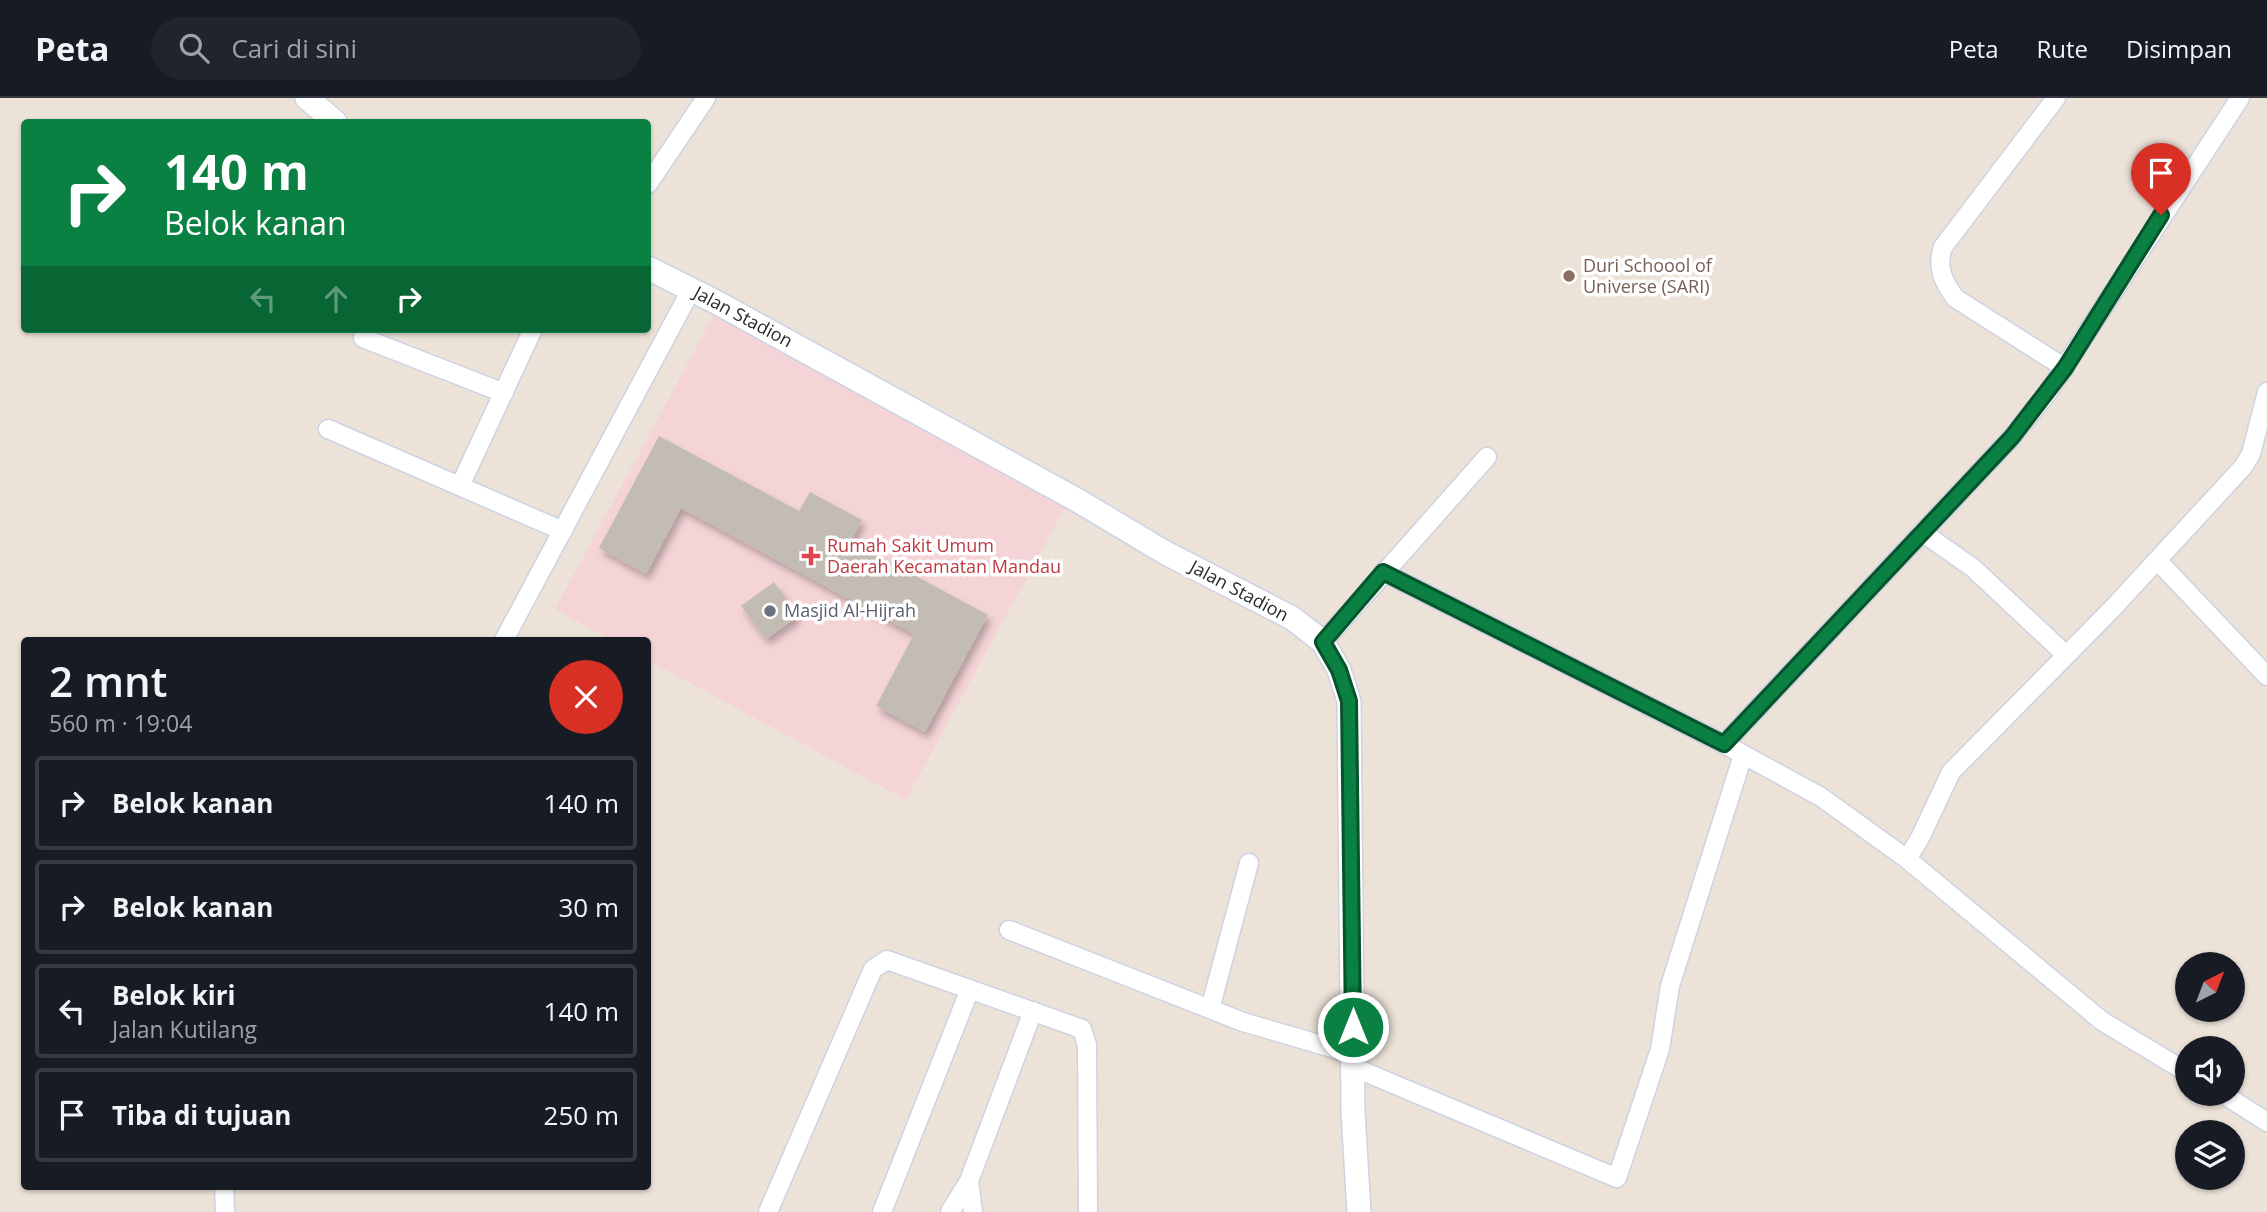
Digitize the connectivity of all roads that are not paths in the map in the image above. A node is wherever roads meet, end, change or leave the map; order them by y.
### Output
1 (307, 98) edge
2 (706, 98) edge
3 (2056, 98) edge
4 (2240, 98) edge
5 (331, 119) edge
6 (651, 180) edge
7 (651, 270) edge
8 (691, 290) junction
9 (531, 333) edge
10 (363, 338) dead end
11 (2065, 368) junction
12 (2267, 392) edge
13 (504, 393) junction
14 (328, 429) dead end
15 (1487, 457) dead end
16 (460, 486) junction
17 (563, 531) junction
18 (1922, 532) junction
19 (2158, 560) junction
20 (1383, 572) junction
21 (506, 637) edge
22 (1323, 642) junction
23 (2066, 655) junction
24 (2267, 676) edge
25 (1724, 744) junction
26 (1743, 755) junction
27 (1907, 859) junction
28 (1249, 863) dead end
29 (1009, 930) dead end
30 (970, 989) junction
31 (1210, 1009) junction
32 (1033, 1011) junction
33 (1353, 1061) junction
34 (2175, 1065) edge
35 (2242, 1106) edge
36 (2267, 1122) edge
37 (969, 1181) junction
38 (224, 1190) edge
39 (225, 1212) edge
40 (768, 1212) edge
41 (882, 1212) edge
42 (950, 1212) edge
43 (973, 1212) edge
44 (1088, 1212) edge
45 (1359, 1212) edge

1 - 5 street
2 - 6 street
3 - 11 street
4 - 11 street
7 - 8 street, Jalan Stadion
8 - 17 street
8 - 22 street, Jalan Stadion
9 - 13 street
10 - 13 street
11 - 18 street
12 - 19 street
13 - 16 street
14 - 16 street
15 - 20 street
16 - 17 street
17 - 21 street
18 - 23 street
18 - 25 street
19 - 23 street
19 - 24 street
20 - 22 street
20 - 25 street
22 - 33 street, Jalan Stadion
23 - 27 street
25 - 26 street
26 - 27 street
26 - 33 street
27 - 34 street
28 - 31 street
29 - 31 street
30 - 32 street
30 - 40 street
30 - 41 street
31 - 33 street
32 - 37 street
32 - 44 street
33 - 45 street, Jalan Stadion
35 - 36 street
37 - 42 street
37 - 43 street
38 - 39 street

